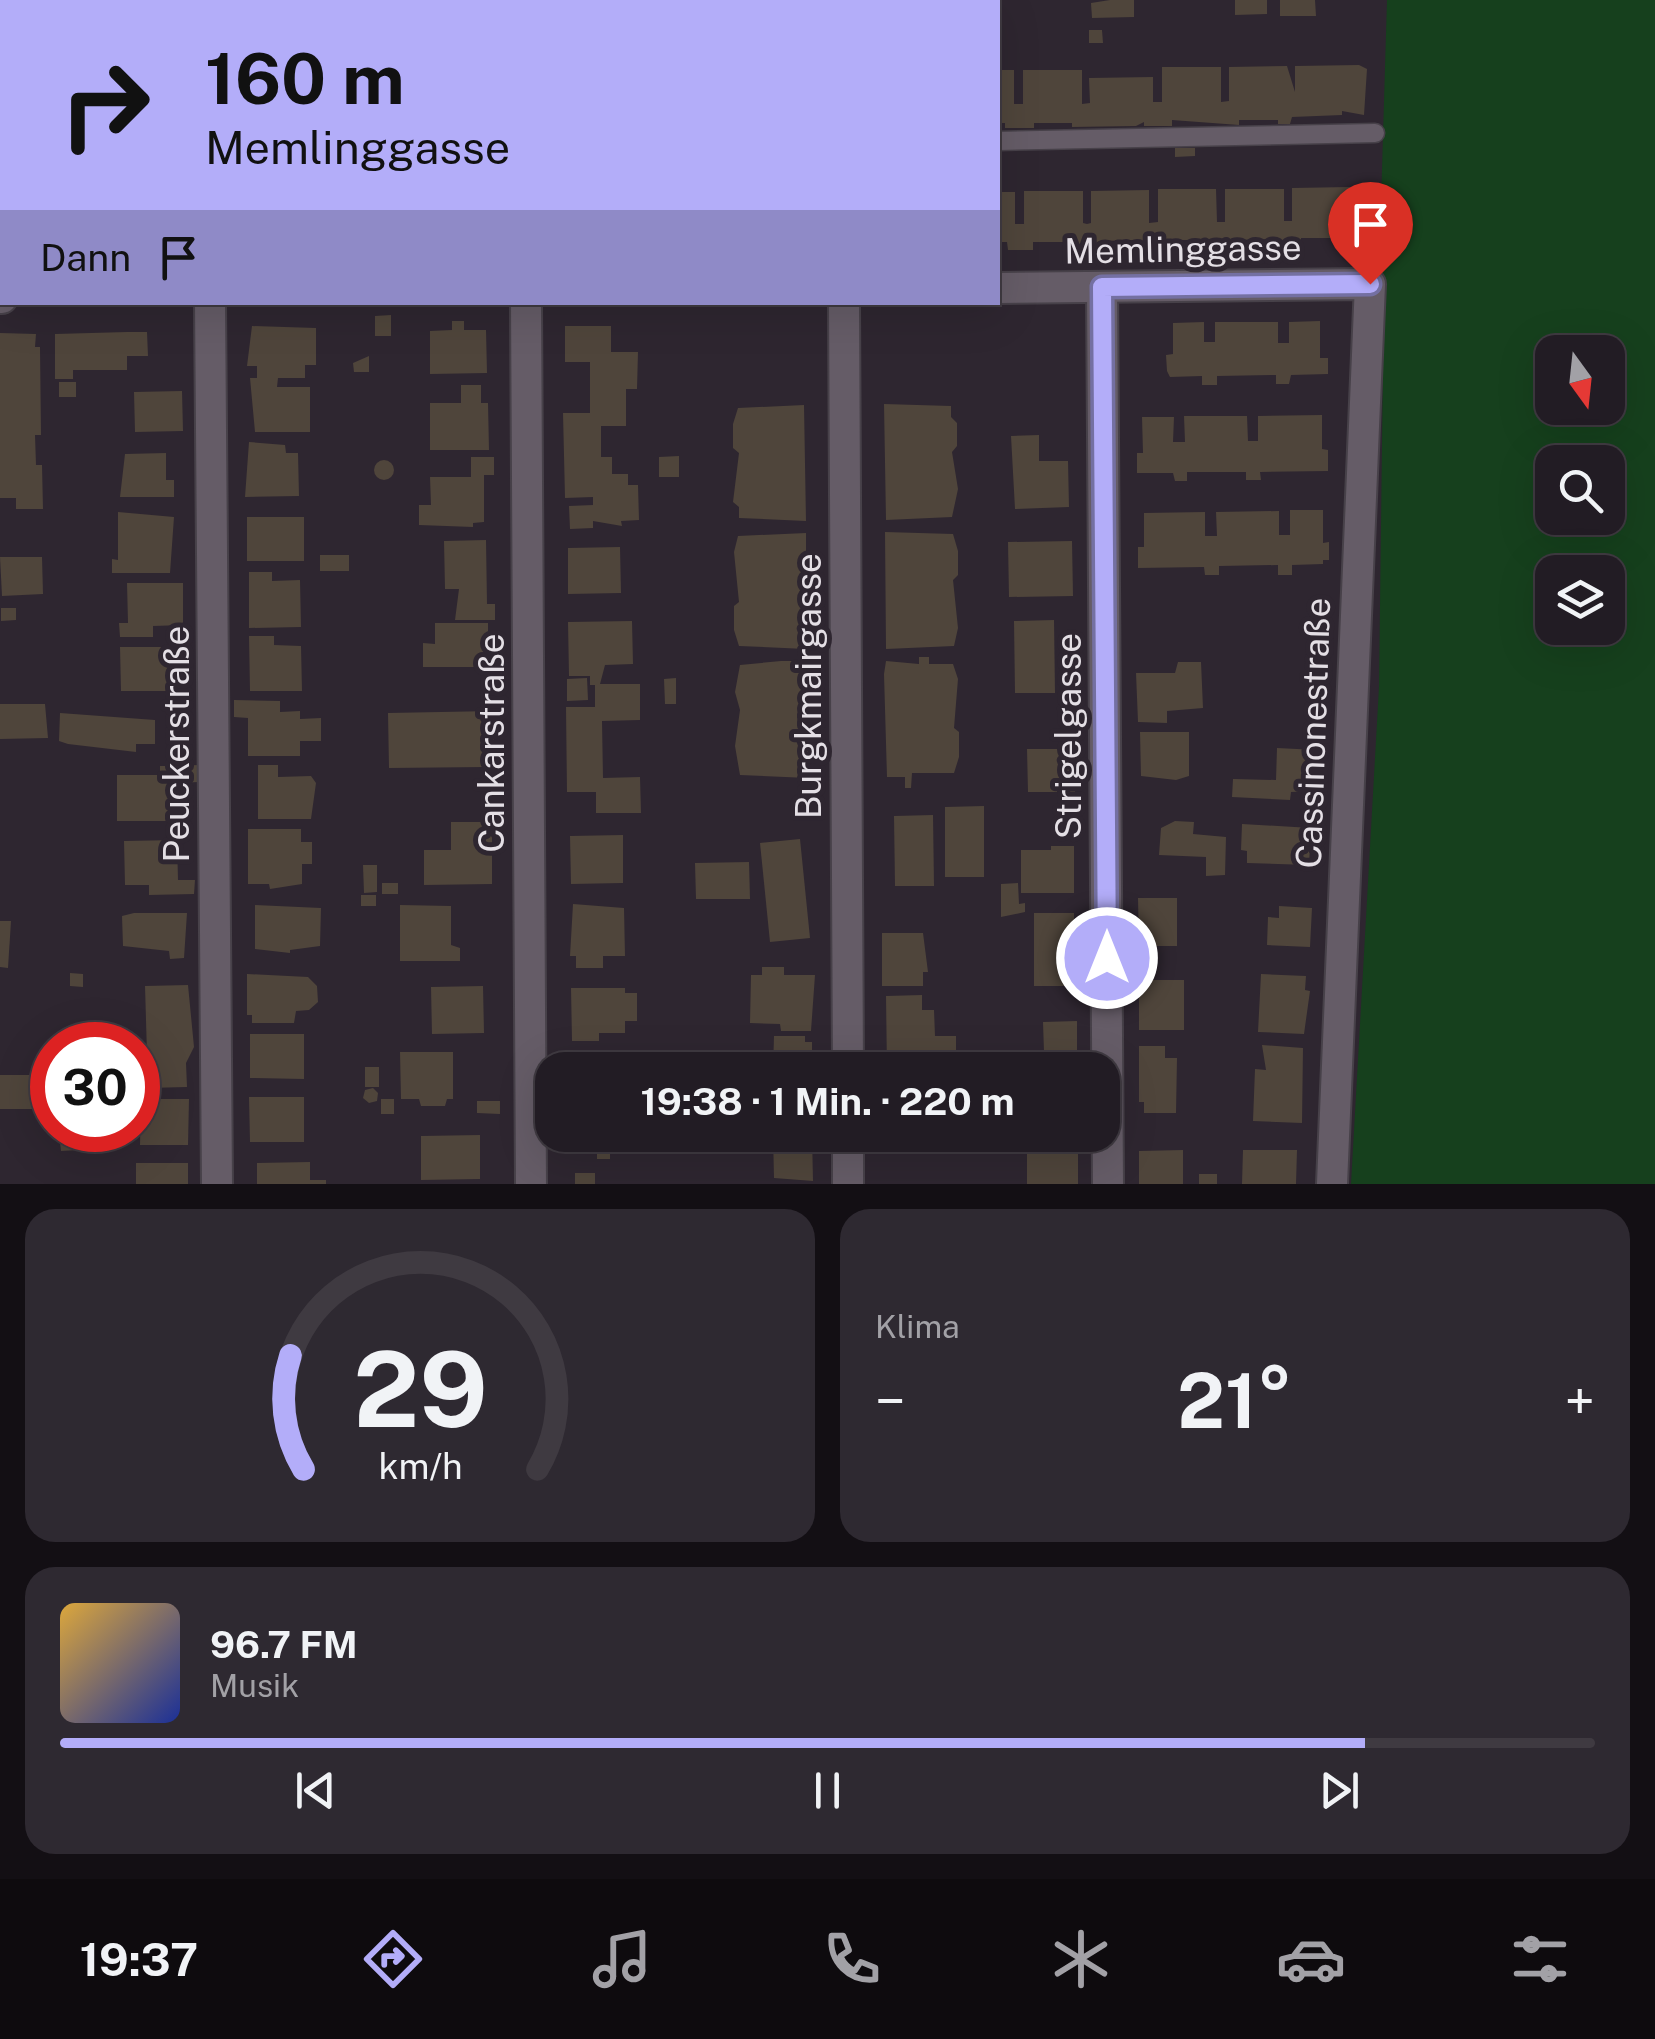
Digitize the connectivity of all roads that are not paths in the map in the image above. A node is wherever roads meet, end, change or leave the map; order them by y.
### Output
1 (1375, 133) dead end
2 (1000, 141) edge
3 (1370, 284) joint
4 (1102, 287) junction
5 (1000, 288) edge
6 (210, 305) edge
7 (526, 305) edge
8 (844, 305) edge
9 (848, 1052) edge
10 (848, 1152) edge
11 (217, 1184) edge
12 (531, 1184) edge
13 (848, 1184) edge
14 (1108, 1184) edge
15 (1332, 1184) edge

1 - 2 lane
3 - 4 street, Memlinggasse
3 - 15 street, Cassinonestraße
4 - 5 street, Memlinggasse
4 - 14 street, Strigelgasse
6 - 11 street, Peuckerstraße
7 - 12 street, Cankarstraße
8 - 9 street, Burgkmairgasse
10 - 13 street

